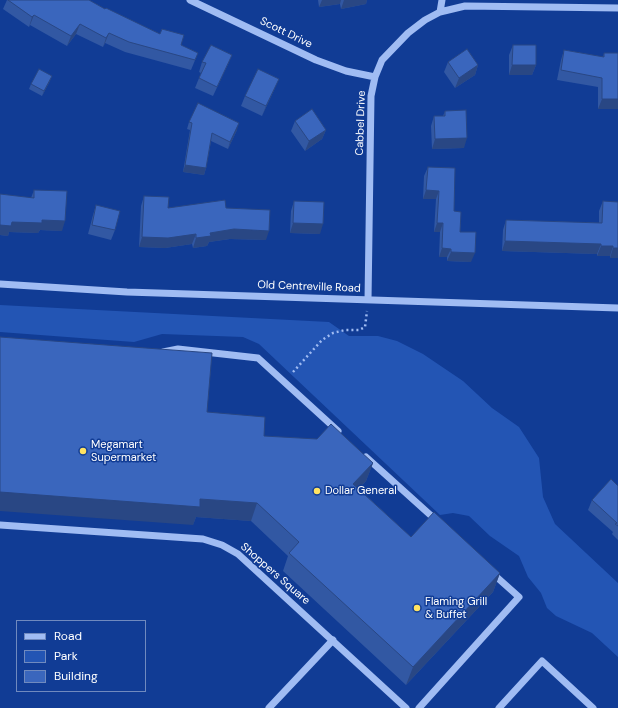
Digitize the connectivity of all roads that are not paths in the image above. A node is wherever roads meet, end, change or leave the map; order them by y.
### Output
1 (190, 0) edge
2 (442, 0) edge
3 (618, 8) edge
4 (440, 12) junction
5 (375, 77) junction
6 (0, 284) edge
7 (368, 300) junction
8 (618, 308) edge
9 (157, 353) edge
10 (343, 436) edge
11 (361, 452) edge
12 (0, 525) edge
13 (443, 527) edge
14 (484, 565) edge
15 (332, 640) junction
16 (589, 707) edge
17 (269, 708) edge
18 (406, 708) edge
19 (418, 708) edge
20 (499, 708) edge

1 - 5 street, Scott Drive
2 - 4 street
3 - 4 street, Cabbel Drive
4 - 5 street, Cabbel Drive
5 - 7 street, Cabbel Drive
6 - 7 street, Old Centreville Road
7 - 8 street, Old Centreville Road
9 - 10 street
11 - 13 street
12 - 15 street, Shoppers Square
14 - 19 street
15 - 17 street
15 - 18 street, Shoppers Square
16 - 20 street

